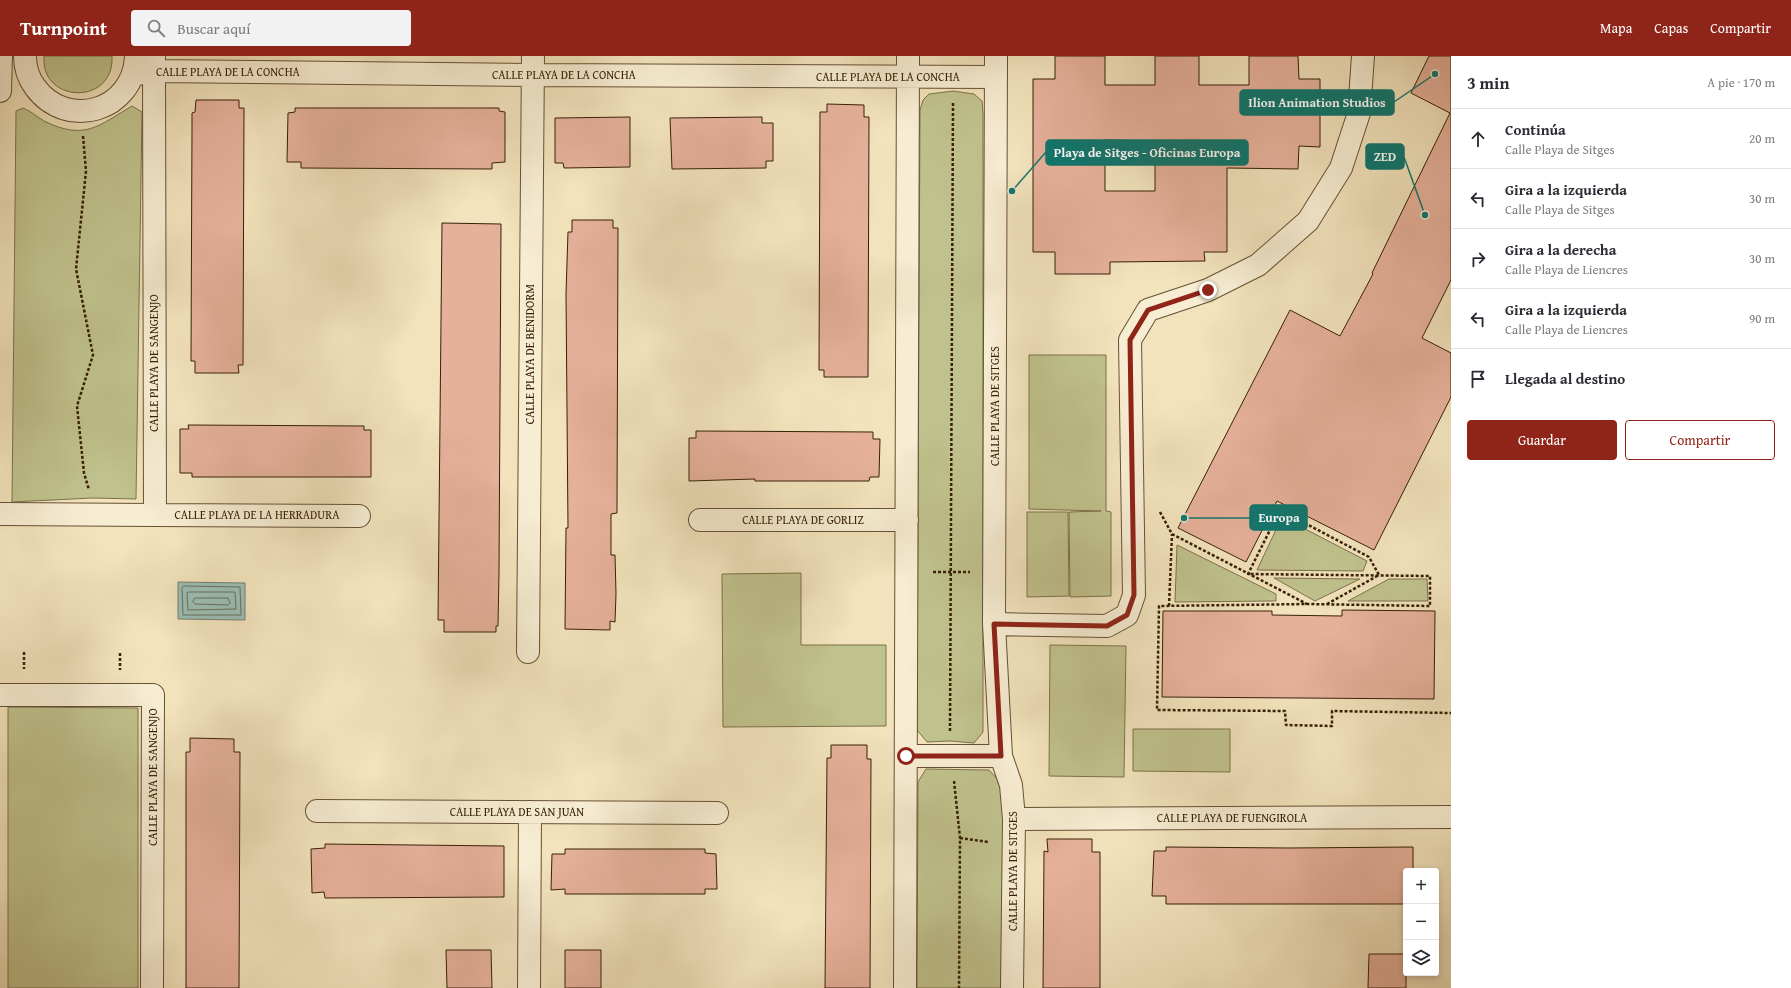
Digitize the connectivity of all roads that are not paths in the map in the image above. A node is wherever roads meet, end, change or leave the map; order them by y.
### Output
1 (0, 56) edge
2 (1363, 56) edge
3 (25, 58) edge
4 (0, 59) edge
5 (154, 64) edge
6 (134, 65) edge
7 (533, 66) edge
8 (908, 66) edge
9 (996, 66) edge
10 (0, 91) edge
11 (0, 514) edge
12 (155, 515) junction
13 (359, 516) dead end
14 (700, 520) dead end
15 (907, 520) junction
16 (994, 624) junction
17 (528, 652) dead end
18 (0, 695) edge
19 (906, 756) junction
20 (1001, 756) junction
21 (317, 811) dead end
22 (530, 812) junction
23 (717, 813) dead end
24 (1014, 818) junction
25 (1451, 818) edge
26 (152, 988) edge
27 (529, 988) edge
28 (905, 988) edge
29 (1012, 988) edge

1 - 4 street
2 - 16 street
3 - 4 street
3 - 6 street
4 - 10 street
5 - 6 street, CALLE PLAYA DE LA CONCHA
5 - 7 street, CALLE PLAYA DE LA CONCHA
5 - 12 street, CALLE PLAYA DE SANGENJO
7 - 8 street, CALLE PLAYA DE LA CONCHA
7 - 17 street, CALLE PLAYA DE BENIDORM
8 - 9 street, CALLE PLAYA DE LA CONCHA
8 - 15 street
9 - 16 street, CALLE PLAYA DE SITGES
11 - 12 street
12 - 13 street, CALLE PLAYA DE LA HERRADURA
14 - 15 street, CALLE PLAYA DE GORLIZ
15 - 19 street
16 - 20 street, CALLE PLAYA DE SITGES
18 - 26 street, CALLE PLAYA DE SANGENJO
19 - 20 street
19 - 28 street
20 - 24 street, CALLE PLAYA DE SITGES
21 - 22 street, CALLE PLAYA DE SAN JUAN
22 - 23 street, CALLE PLAYA DE SAN JUAN
22 - 27 street
24 - 25 street, CALLE PLAYA DE FUENGIROLA
24 - 29 street, CALLE PLAYA DE SITGES

